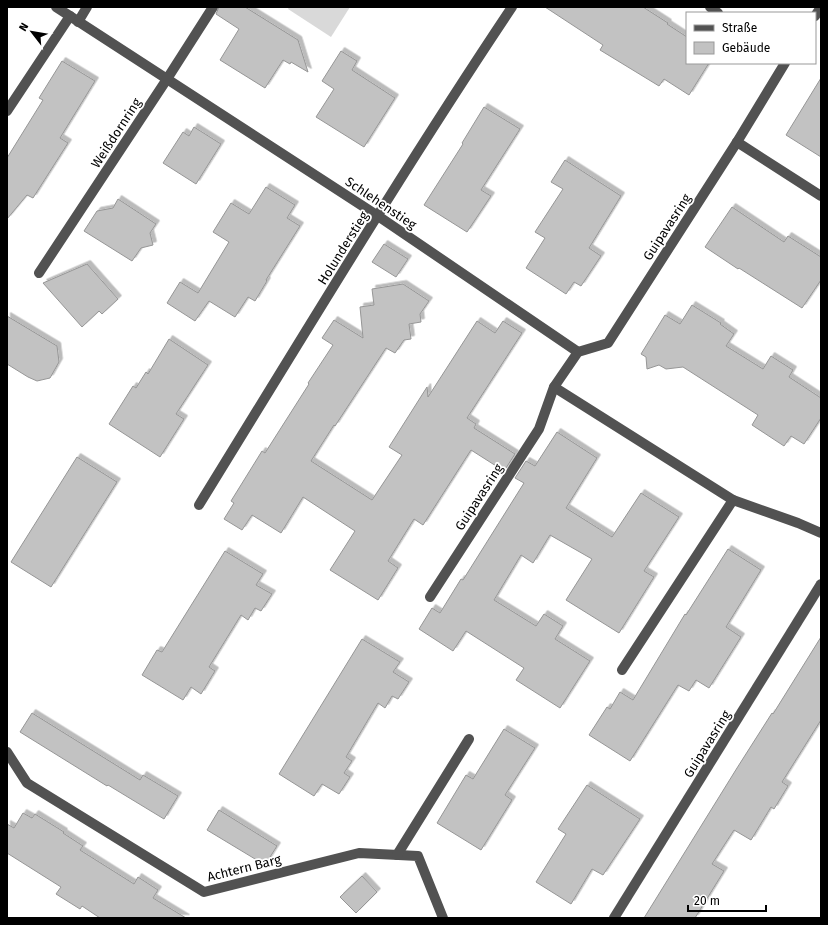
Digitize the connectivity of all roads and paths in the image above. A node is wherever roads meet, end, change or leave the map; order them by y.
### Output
1 (56, 7) edge
2 (87, 7) edge
3 (213, 7) edge
4 (512, 7) edge
5 (74, 19) junction
6 (784, 64) edge
7 (167, 79) junction
8 (7, 111) edge
9 (737, 142) junction
10 (821, 196) edge
11 (378, 216) junction
12 (39, 273) dead end
13 (578, 352) junction
14 (554, 386) junction
15 (733, 500) junction
16 (199, 505) dead end
17 (821, 533) edge
18 (821, 584) edge
19 (430, 597) dead end
20 (622, 670) dead end
21 (469, 740) dead end
22 (7, 752) edge
23 (397, 855) junction
24 (443, 918) edge
25 (614, 918) edge

1 - 5 street, Schlehenstieg
2 - 5 street
3 - 7 street, Weißdornring
4 - 11 street, Holunderstieg
5 - 7 street, Schlehenstieg
5 - 8 street
6 - 9 street, Guipavasring
7 - 11 street, Schlehenstieg
7 - 12 street, Weißdornring
9 - 10 street
9 - 13 street, Guipavasring
11 - 13 street, Schlehenstieg
11 - 16 street, Holunderstieg
13 - 14 street, Guipavasring
14 - 15 street
14 - 19 street, Guipavasring
15 - 17 street
15 - 20 street
18 - 25 street, Guipavasring
21 - 23 street
22 - 23 street, Achtern Barg
23 - 24 street, Achtern Barg

